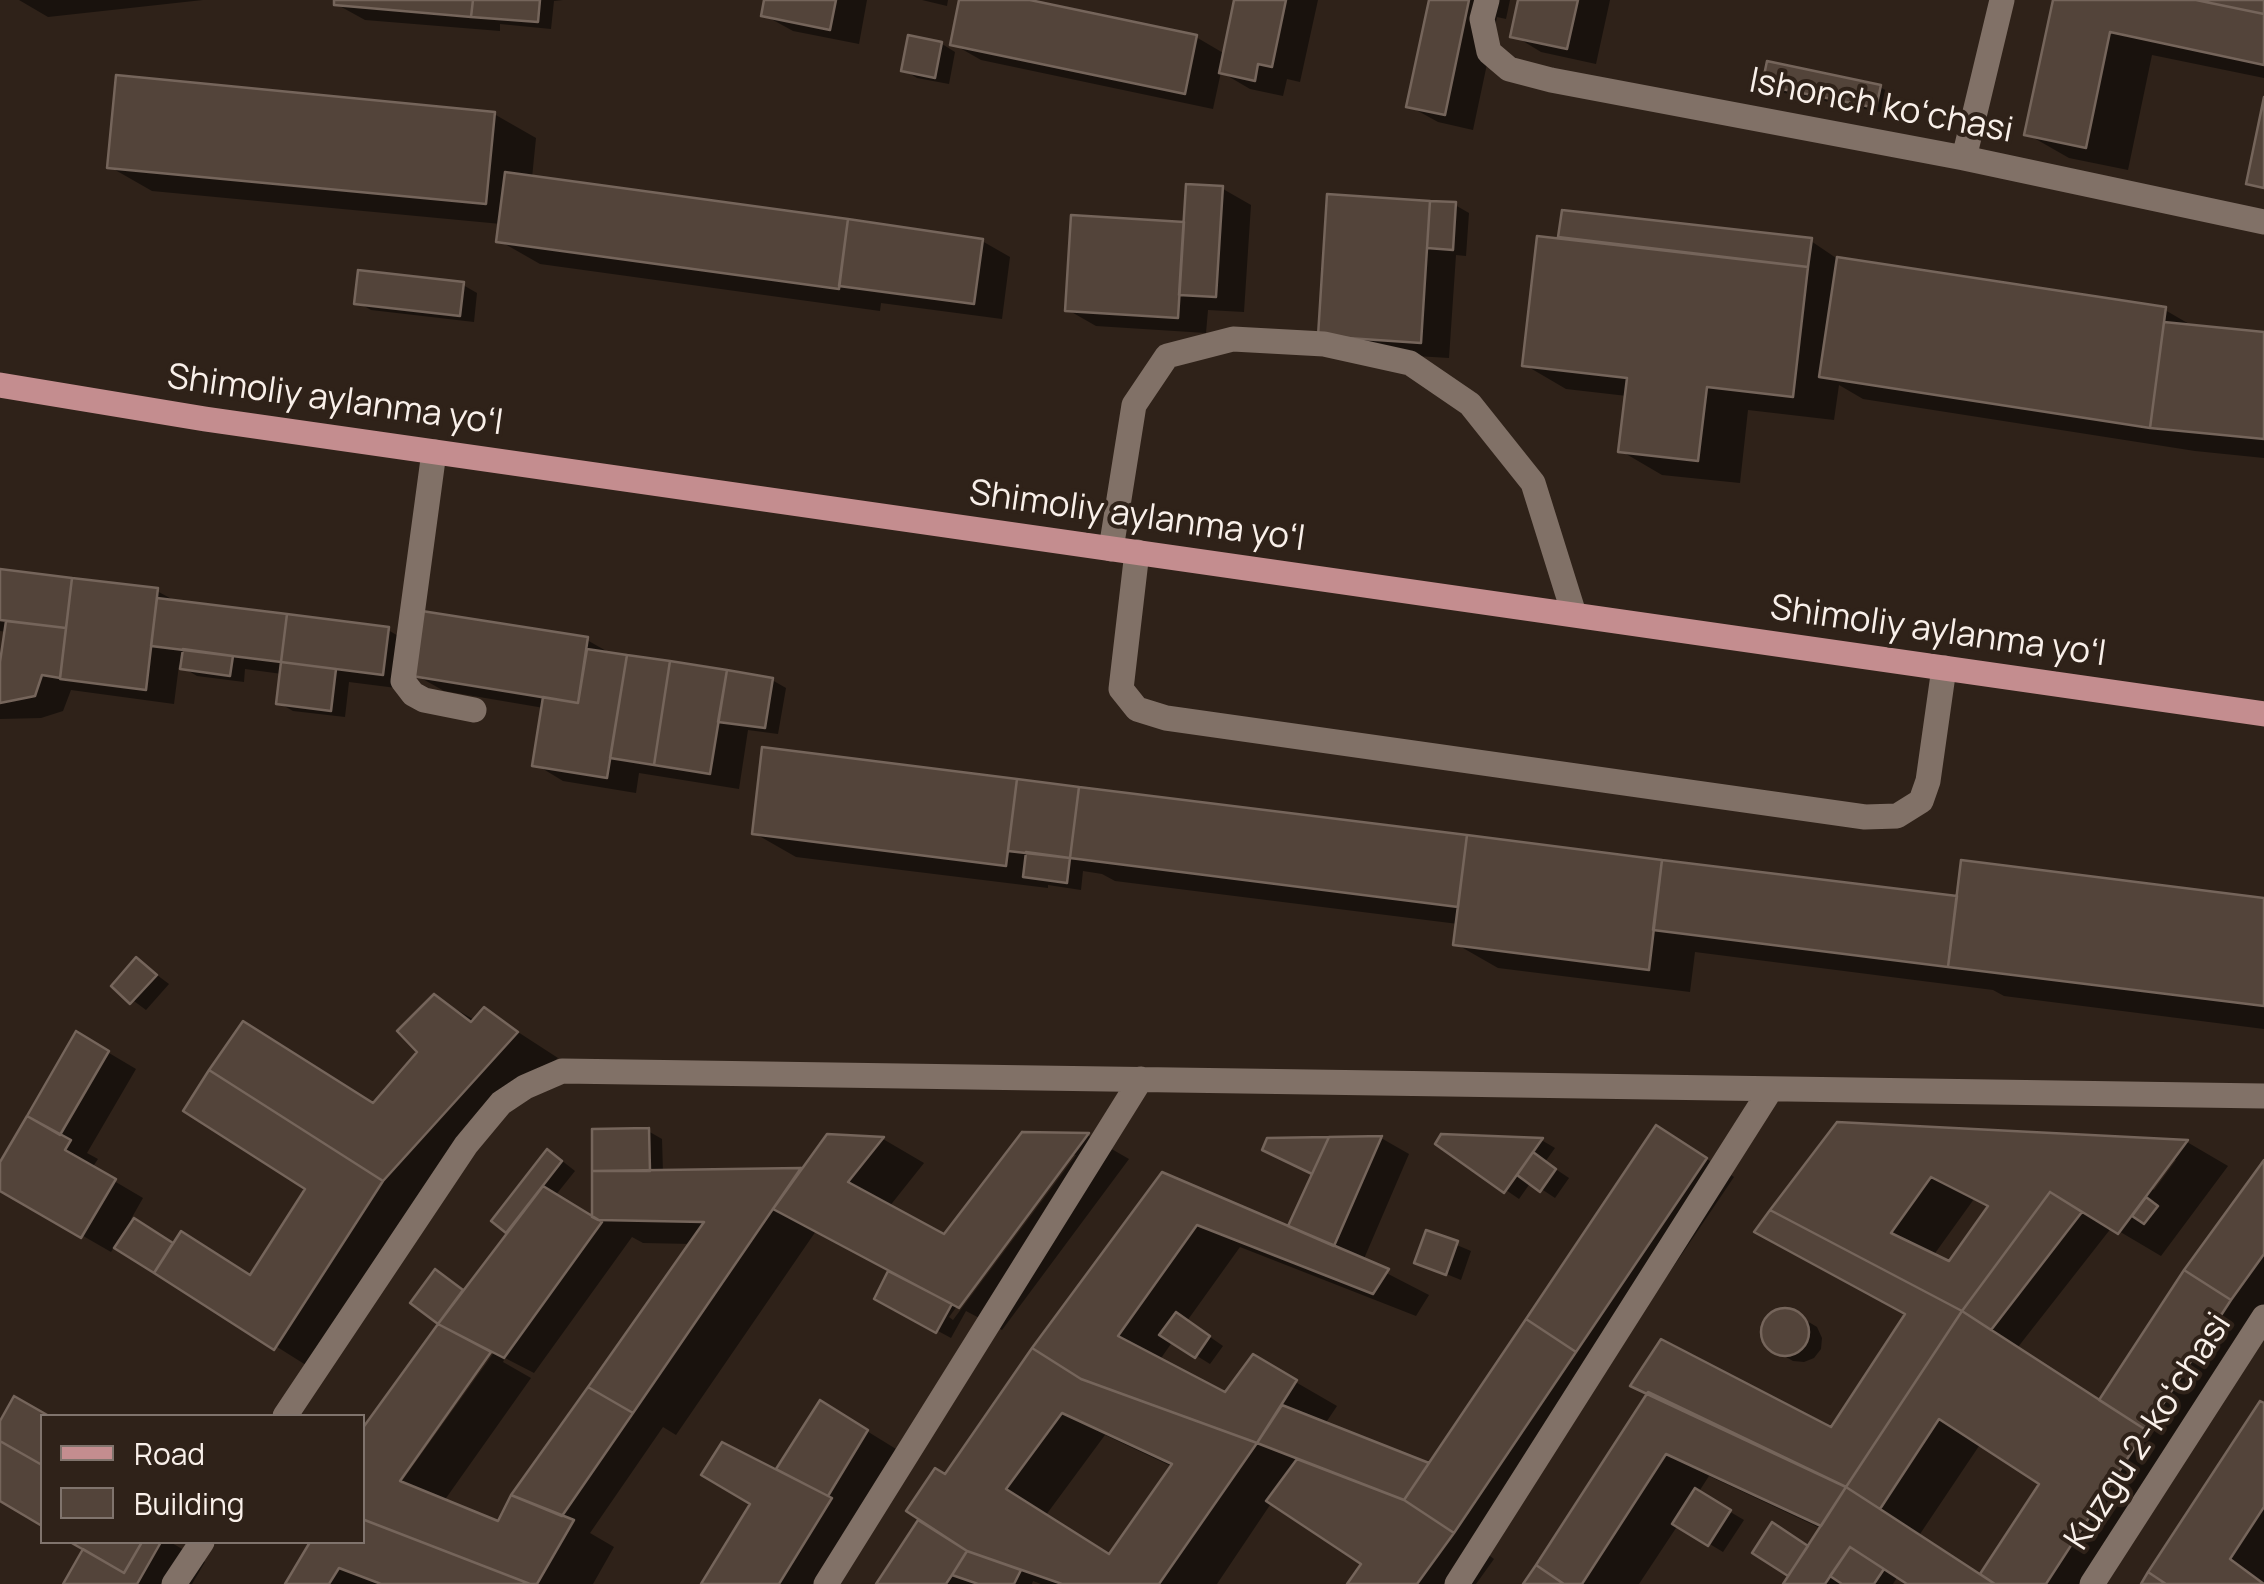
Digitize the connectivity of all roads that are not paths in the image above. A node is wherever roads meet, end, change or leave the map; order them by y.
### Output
1 (1487, 0) edge
2 (2002, 0) edge
3 (1964, 158) junction
4 (2264, 222) edge
5 (0, 385) edge
6 (434, 452) junction
7 (1111, 549) junction
8 (1138, 552) junction
9 (1574, 614) junction
10 (1944, 668) junction
11 (474, 710) dead end
12 (2264, 714) edge
13 (1142, 1079) junction
14 (1771, 1088) junction
15 (2264, 1096) edge
16 (2264, 1317) edge
17 (286, 1414) edge
18 (201, 1544) edge
19 (174, 1584) edge
20 (826, 1584) edge
21 (1458, 1584) edge
22 (2092, 1584) edge

1 - 3 street, Ishonch koʻchasi
2 - 3 street
3 - 4 street, Ishonch koʻchasi
5 - 6 main road, Shimoliy aylanma yoʻl
6 - 7 main road, Shimoliy aylanma yoʻl
6 - 11 street
7 - 8 main road, Shimoliy aylanma yoʻl
7 - 9 street
8 - 9 main road, Shimoliy aylanma yoʻl
8 - 10 street
9 - 10 main road, Shimoliy aylanma yoʻl
10 - 12 main road, Shimoliy aylanma yoʻl
13 - 14 street
13 - 17 street
13 - 20 street
14 - 15 street
14 - 21 street
16 - 22 street, Kuzgu 2-koʻchasi
18 - 19 street

